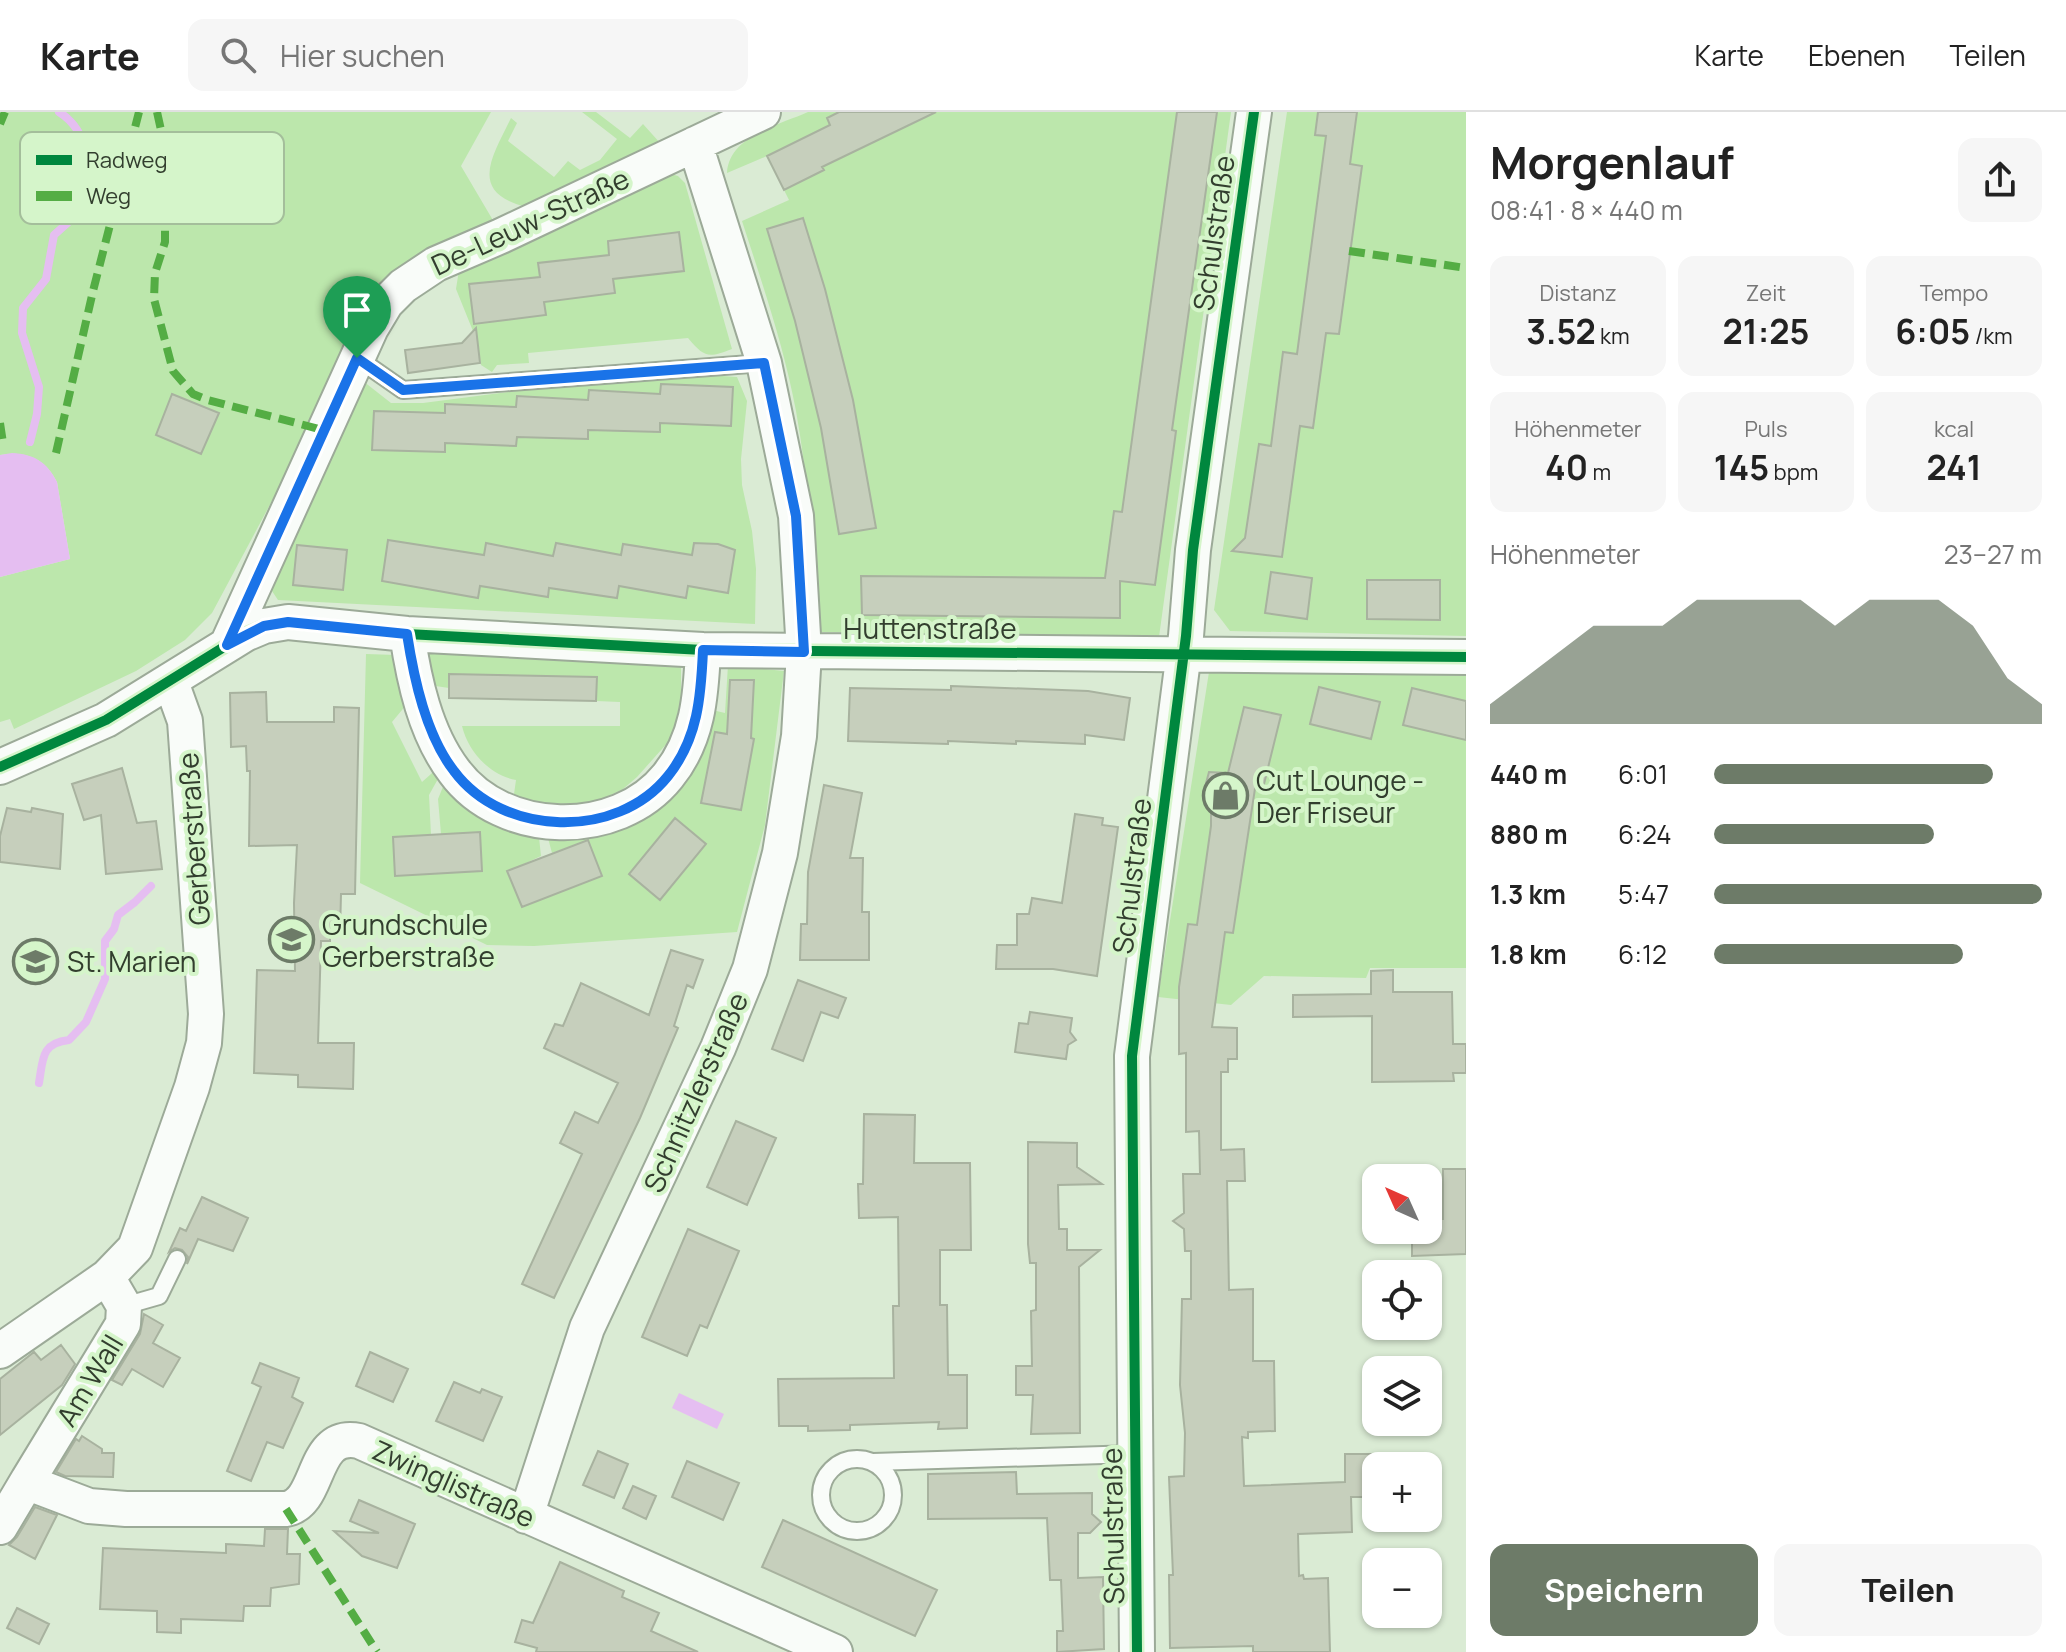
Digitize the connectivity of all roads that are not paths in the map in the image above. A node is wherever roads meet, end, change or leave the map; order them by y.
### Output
1 (763, 112) edge
2 (1254, 112) edge
3 (695, 144) junction
4 (357, 358) junction
5 (764, 363) junction
6 (407, 634) junction
7 (227, 645) junction
8 (703, 650) junction
9 (804, 652) junction
10 (1184, 653) junction
11 (1466, 657) edge
12 (171, 682) junction
13 (0, 767) edge
14 (177, 1259) dead end
15 (107, 1277) junction
16 (124, 1306) junction
17 (0, 1351) edge
18 (1135, 1454) junction
19 (873, 1462) junction
20 (34, 1484) junction
21 (526, 1516) junction
22 (0, 1527) edge
23 (835, 1652) edge
24 (1137, 1652) edge

1 - 3 street, De-Leuw-Straße
2 - 10 street, Schulstraße
3 - 4 street, De-Leuw-Straße
3 - 5 street
4 - 5 lane
4 - 7 street, De-Leuw-Straße
5 - 9 street, Schnitzlerstraße
6 - 7 street, Huttenstraße
6 - 8 street, Huttenstraße
6 - 8 street
7 - 12 street, Huttenstraße
8 - 9 street, Huttenstraße
9 - 10 street, Huttenstraße
9 - 21 street, Schnitzlerstraße
10 - 11 street, Huttenstraße
10 - 18 street, Schulstraße
12 - 13 street
12 - 15 street, Gerberstraße
14 - 16 lane
15 - 16 street, Am Wall
15 - 17 street, Gerberstraße
16 - 20 street, Am Wall
18 - 19 lane
18 - 24 street, Schulstraße
19 - 19 lane
20 - 21 street, Zwinglistraße
20 - 22 street, Am Wall
21 - 23 street, Zwinglistraße

